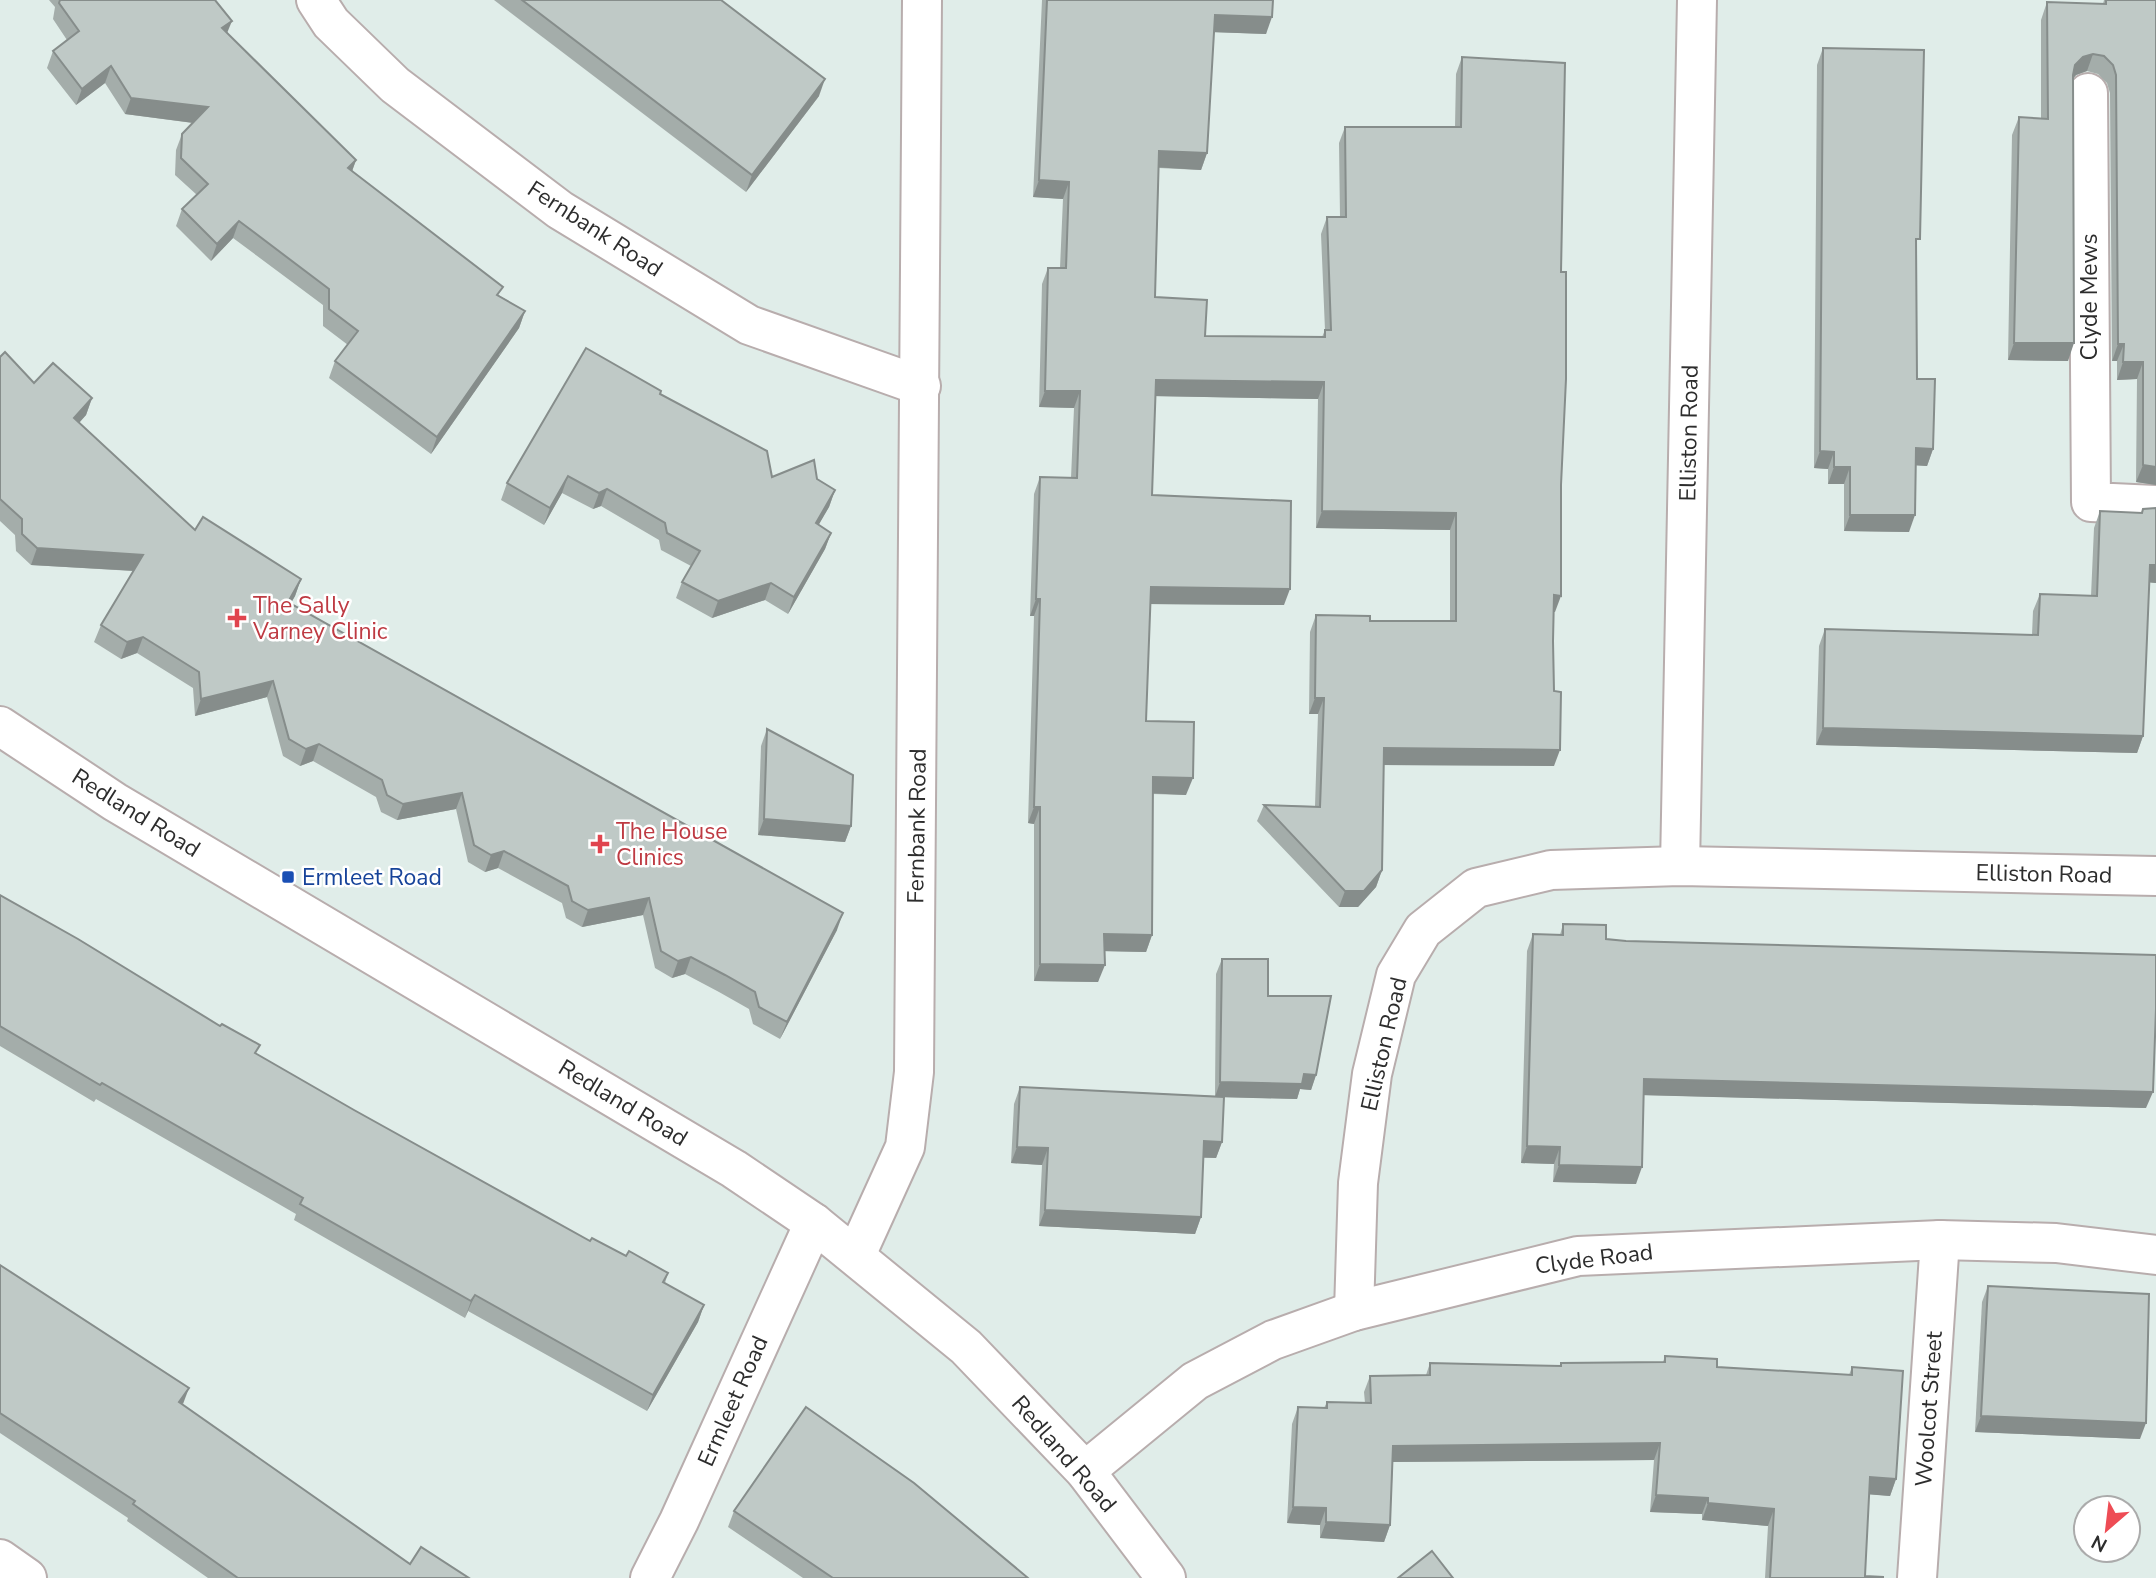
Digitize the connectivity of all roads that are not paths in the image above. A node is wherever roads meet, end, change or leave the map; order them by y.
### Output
1 (316, 0) edge
2 (922, 0) edge
3 (1697, 0) edge
4 (2088, 93) dead end
5 (921, 386) junction
6 (2156, 505) edge
7 (0, 726) edge
8 (1680, 866) junction
9 (2156, 876) edge
10 (814, 1223) junction
11 (1940, 1240) junction
12 (856, 1255) junction
13 (2156, 1255) edge
14 (1354, 1311) junction
15 (1085, 1471) junction
16 (0, 1559) edge
17 (27, 1578) edge
18 (650, 1578) edge
19 (1166, 1578) edge
20 (1917, 1578) edge

1 - 5 street, Fernbank Road
2 - 5 street, Fernbank Road
3 - 8 street, Elliston Road
4 - 6 street, Clyde Mews
5 - 12 street, Fernbank Road
7 - 10 street, Redland Road
8 - 9 street, Elliston Road
8 - 14 street, Elliston Road
10 - 12 street, Redland Road
10 - 18 street, Ermleet Road
11 - 13 street, Clyde Road
11 - 14 street, Clyde Road
11 - 20 street, Woolcot Street
12 - 15 street, Redland Road
14 - 15 street, Clyde Road
15 - 19 street, Redland Road
16 - 17 street

